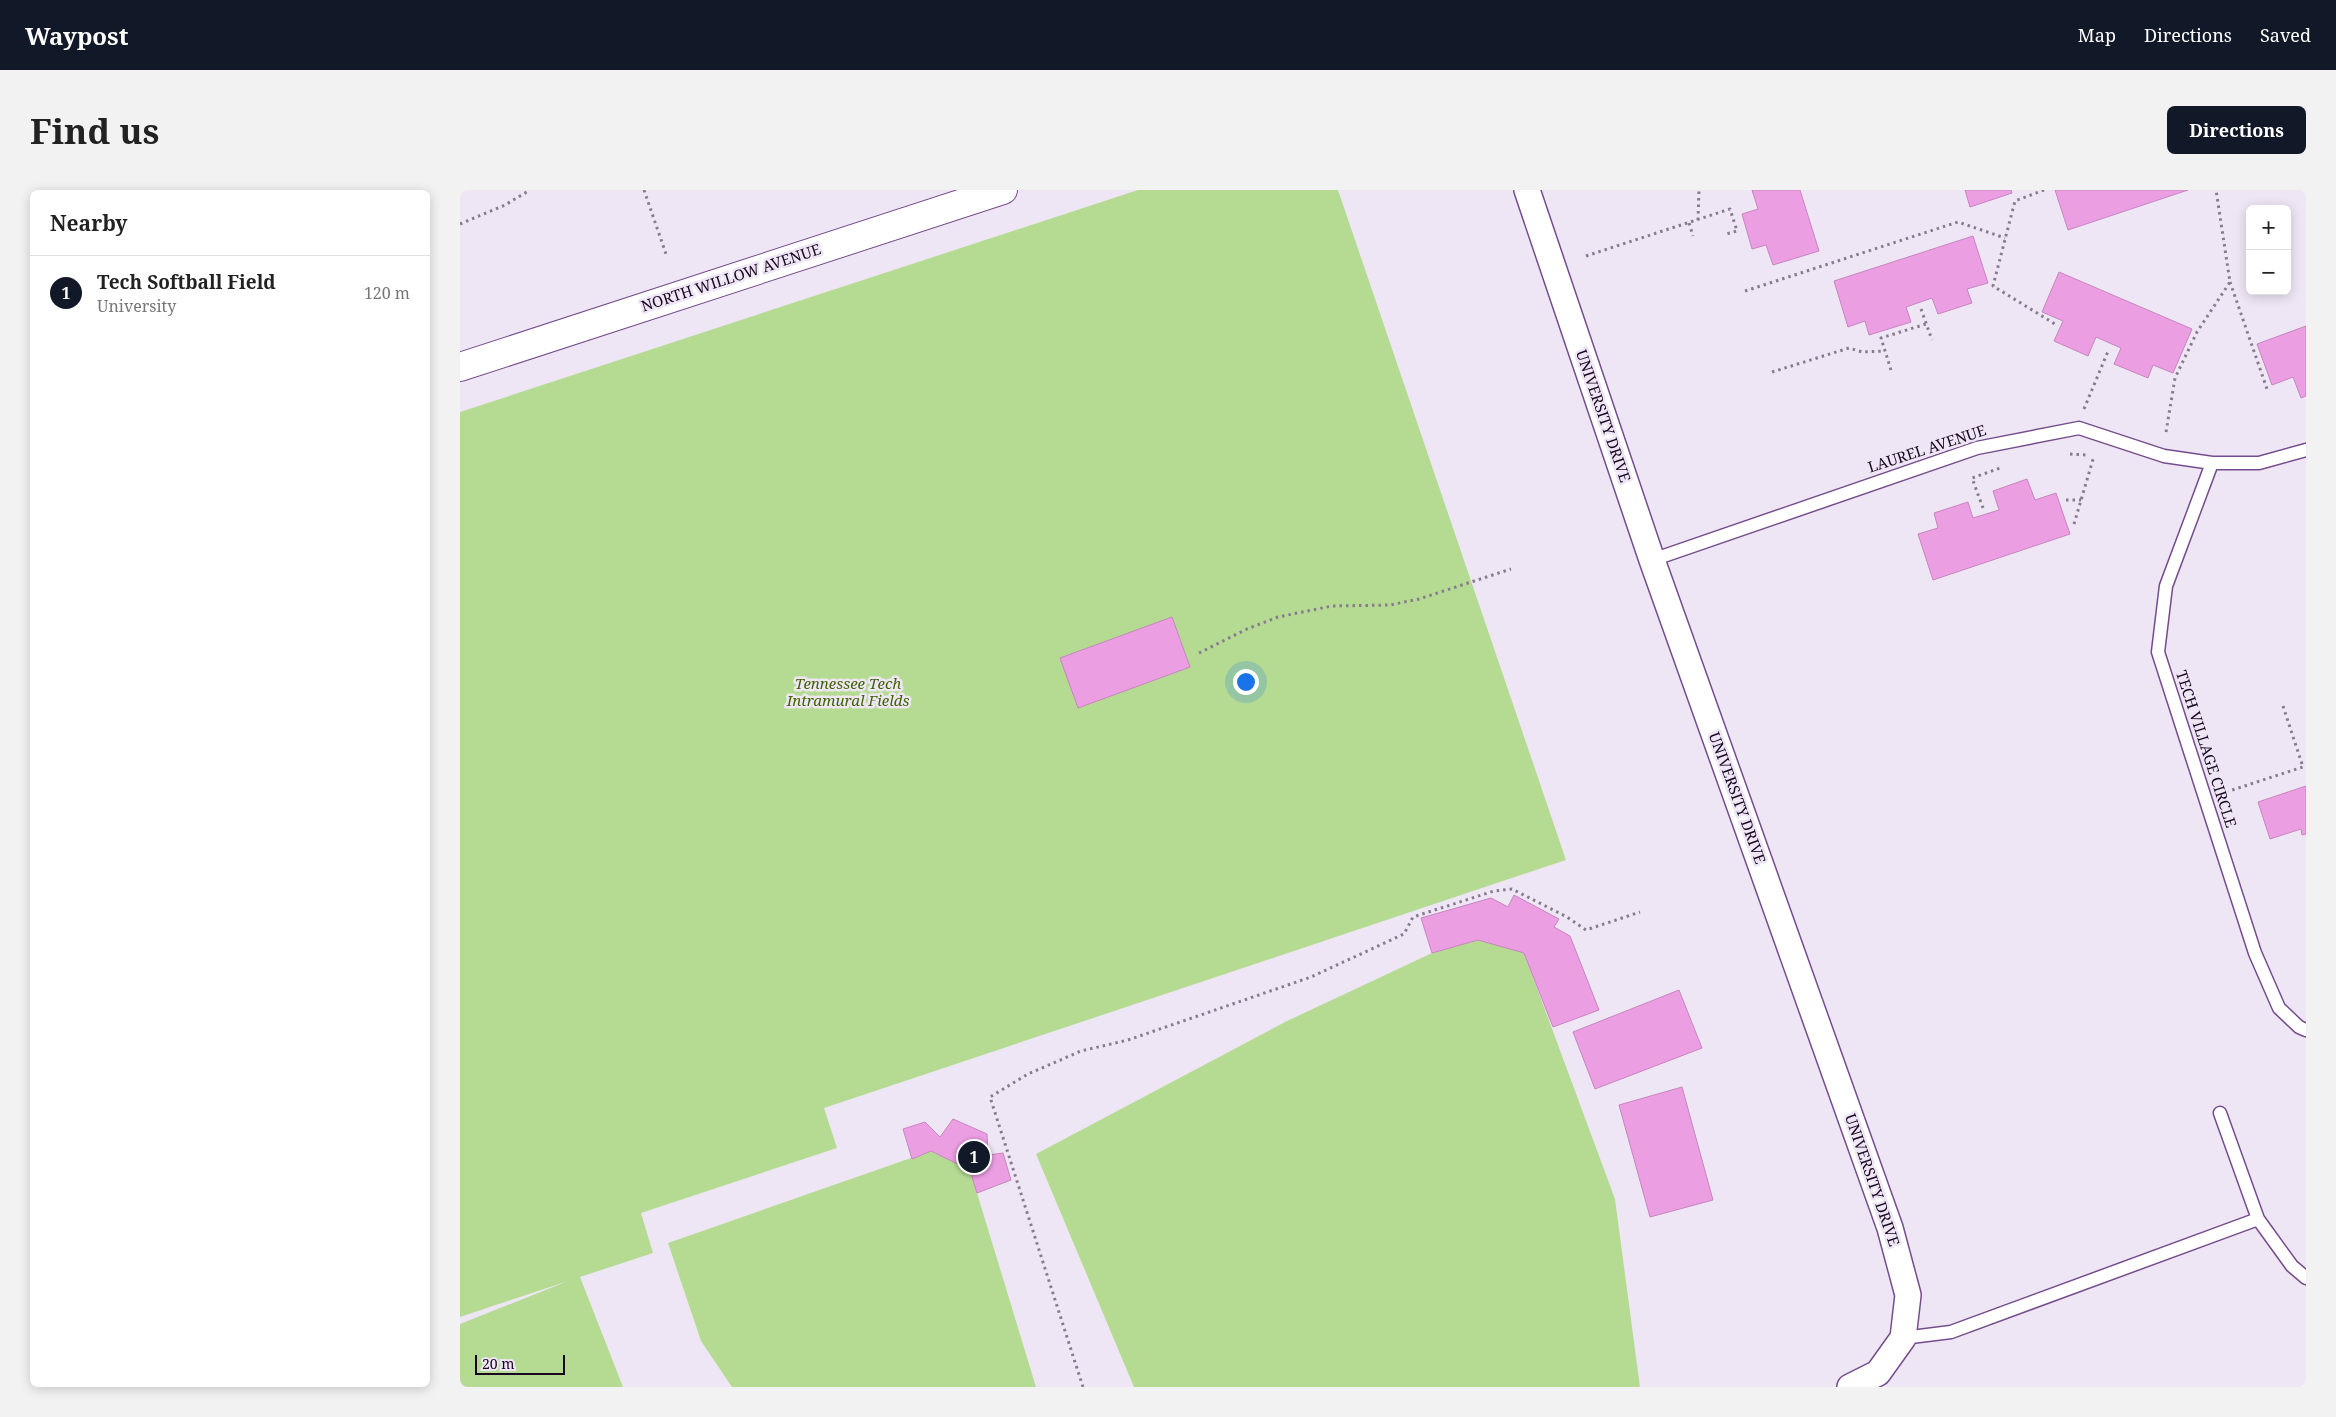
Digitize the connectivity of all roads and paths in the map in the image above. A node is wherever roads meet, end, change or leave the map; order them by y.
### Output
1 (530, 190) edge
2 (644, 190) edge
3 (1003, 190) edge
4 (1527, 190) edge
5 (1699, 190) edge
6 (2044, 190) edge
7 (2216, 190) edge
8 (1698, 220) junction
9 (1689, 223) junction
10 (460, 224) edge
11 (1726, 234) dead end
12 (1693, 236) dead end
13 (2005, 238) junction
14 (1586, 256) dead end
15 (667, 257) dead end
16 (2230, 282) junction
17 (1745, 291) dead end
18 (1921, 309) dead end
19 (1926, 324) junction
20 (2055, 324) dead end
21 (1932, 340) dead end
22 (2109, 349) dead end
23 (1885, 351) junction
24 (460, 367) edge
25 (1891, 370) dead end
26 (1772, 372) dead end
27 (2267, 390) dead end
28 (2083, 409) dead end
29 (2166, 432) dead end
30 (2306, 450) edge
31 (2062, 454) dead end
32 (2094, 455) junction
33 (2104, 458) dead end
34 (2212, 463) junction
35 (2008, 465) dead end
36 (2066, 500) dead end
37 (2081, 500) junction
38 (1983, 508) dead end
39 (2074, 524) dead end
40 (1652, 560) junction
41 (1511, 569) dead end
42 (1200, 653) dead end
43 (2283, 706) dead end
44 (2305, 766) edge
45 (2223, 793) dead end
46 (1640, 912) dead end
47 (2306, 1030) edge
48 (2220, 1113) dead end
49 (2258, 1220) junction
50 (2306, 1278) edge
51 (1903, 1338) junction
52 (1083, 1387) edge
53 (1850, 1387) edge

1 - 10 path
2 - 15 path
3 - 24 main road, NORTH WILLOW AVENUE
4 - 40 street, UNIVERSITY DRIVE
5 - 8 path
6 - 13 path
7 - 16 path
8 - 9 path
8 - 11 path
9 - 12 path
9 - 14 path
13 - 17 path
13 - 20 path
16 - 27 path
16 - 29 path
18 - 19 path
19 - 21 path
19 - 23 path
22 - 28 path
23 - 25 path
23 - 26 path
30 - 34 lane, LAUREL AVENUE
31 - 32 path
32 - 33 path
32 - 37 path
34 - 40 lane, LAUREL AVENUE
34 - 47 lane, TECH VILLAGE CIRCLE
35 - 38 path
36 - 37 path
37 - 39 path
40 - 51 street, UNIVERSITY DRIVE
41 - 42 path
43 - 44 path
44 - 45 path
46 - 52 path
48 - 49 lane
49 - 50 lane
49 - 51 lane
51 - 53 street, UNIVERSITY DRIVE

